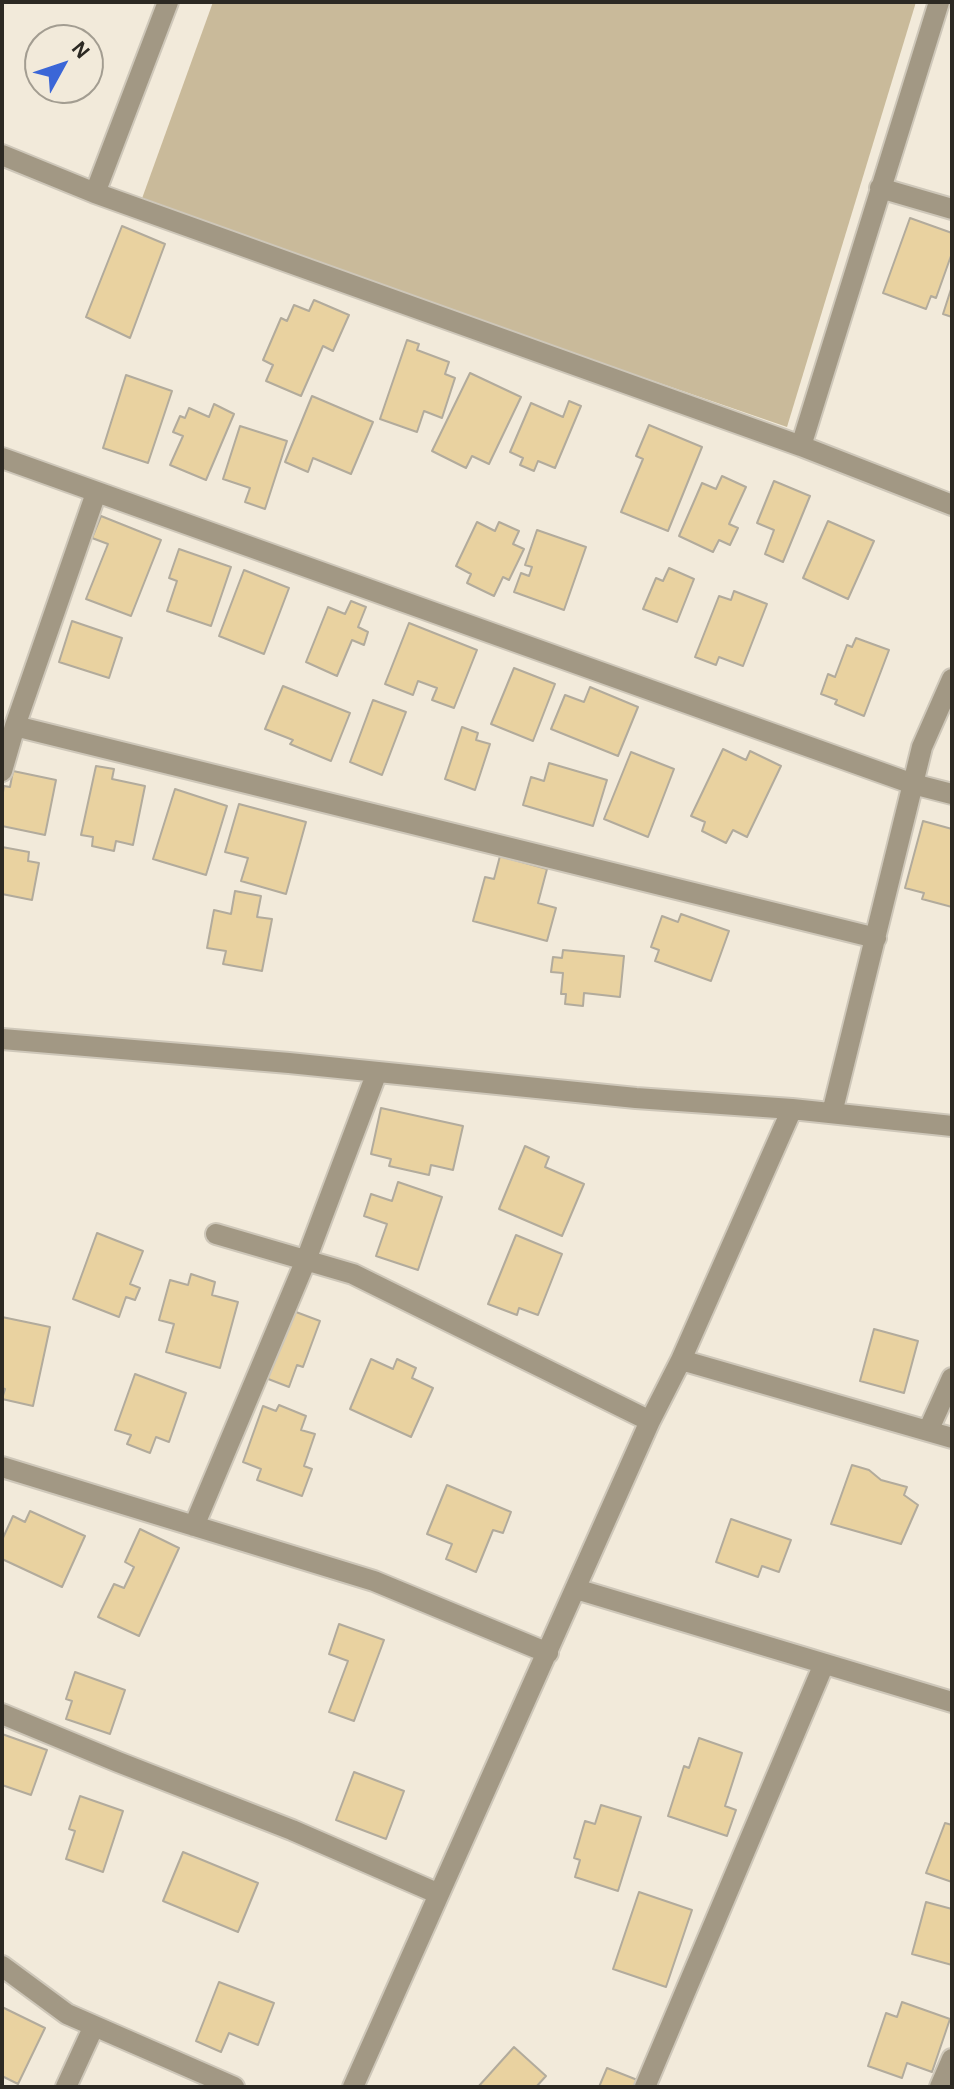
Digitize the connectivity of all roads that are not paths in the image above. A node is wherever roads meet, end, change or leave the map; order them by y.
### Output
1 (168, 2) edge
2 (939, 2) edge
3 (2, 155) edge
4 (880, 188) junction
5 (95, 193) junction
6 (952, 209) edge
7 (801, 446) junction
8 (2, 458) edge
9 (96, 493) junction
10 (952, 505) edge
11 (952, 679) edge
12 (15, 726) junction
13 (2, 771) edge
14 (913, 784) junction
15 (952, 794) edge
16 (876, 938) junction
17 (2, 1039) edge
18 (377, 1072) junction
19 (792, 1109) junction
20 (832, 1113) junction
21 (952, 1126) edge
22 (216, 1234) dead end
23 (306, 1260) junction
24 (681, 1360) junction
25 (952, 1378) edge
26 (650, 1421) junction
27 (928, 1431) junction
28 (952, 1438) edge
29 (2, 1467) edge
30 (194, 1526) junction
31 (576, 1589) junction
32 (548, 1653) junction
33 (824, 1664) junction
34 (952, 1702) edge
35 (2, 1714) edge
36 (439, 1894) junction
37 (2, 1966) edge
38 (94, 2026) junction
39 (952, 2059) edge
40 (66, 2087) edge
41 (234, 2087) edge
42 (353, 2087) edge
43 (645, 2087) edge
44 (940, 2087) edge

1 - 5 street
2 - 4 street
3 - 5 street
4 - 6 street
4 - 7 street
5 - 7 street
7 - 10 street
8 - 9 street
9 - 12 street
9 - 14 street
11 - 14 street
12 - 13 street
12 - 16 street
14 - 15 street
14 - 16 street
16 - 20 street
17 - 18 street
18 - 19 street
18 - 23 street
19 - 20 street
19 - 24 street
20 - 21 street
22 - 23 street
23 - 26 street
23 - 30 street
24 - 26 street
24 - 27 street
25 - 27 street
26 - 31 street
27 - 28 street
29 - 30 street
30 - 32 street
31 - 32 street
31 - 33 street
32 - 36 street
33 - 34 street
33 - 43 street
35 - 36 street
36 - 42 street
37 - 38 street
38 - 40 street
38 - 41 street
39 - 44 street

